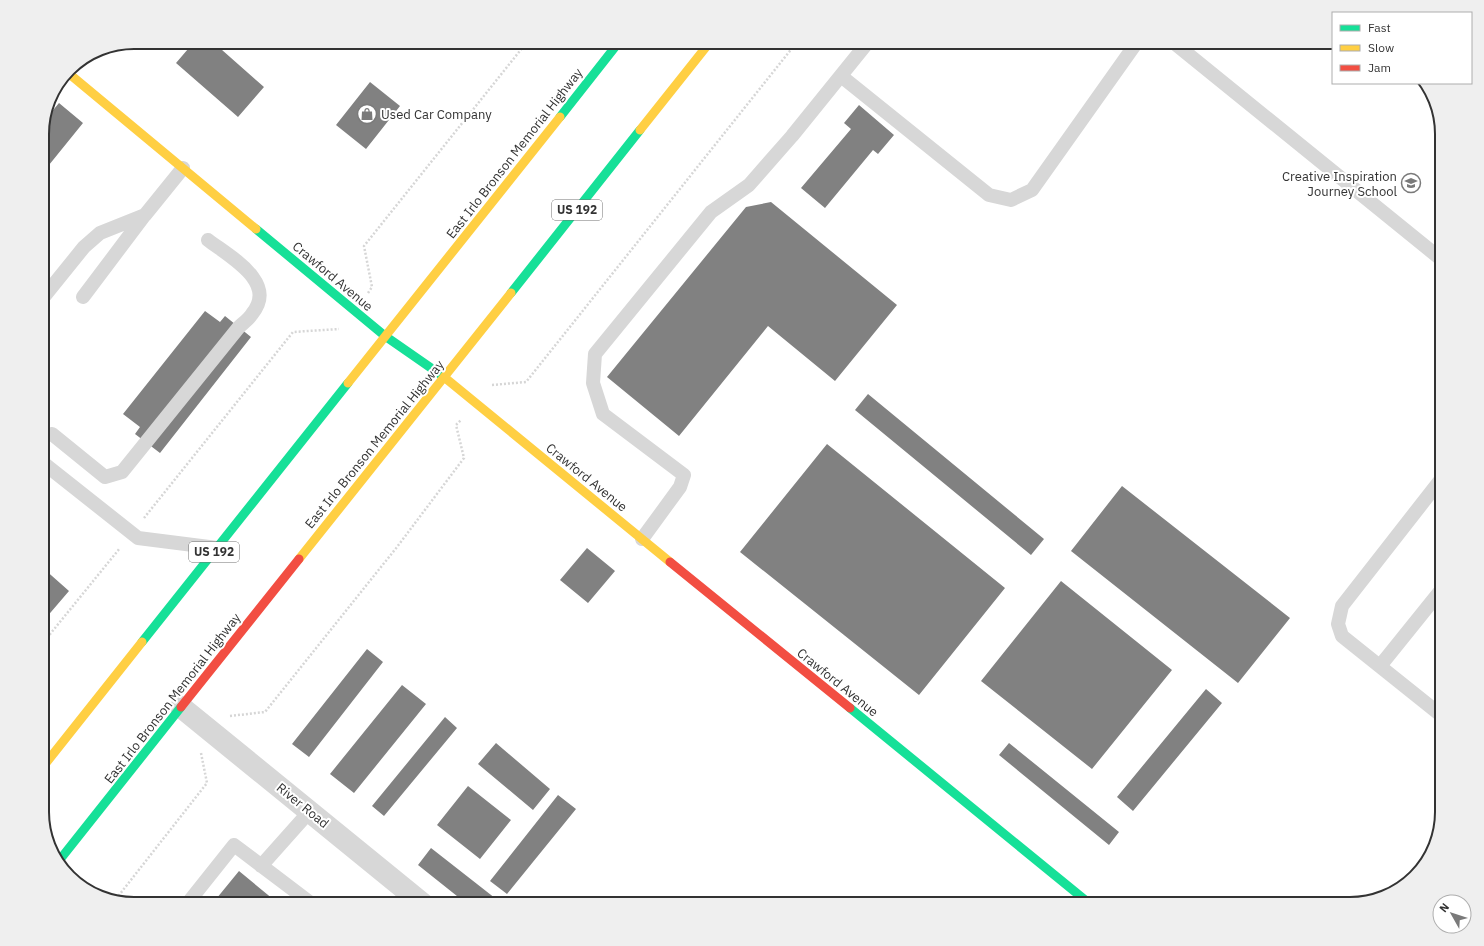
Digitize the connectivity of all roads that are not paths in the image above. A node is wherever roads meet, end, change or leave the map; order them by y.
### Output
1 (613, 49) edge
2 (704, 49) edge
3 (862, 49) edge
4 (1132, 49) edge
5 (1182, 49) edge
6 (72, 76) edge
7 (841, 76) junction
8 (183, 168) junction
9 (146, 215) junction
10 (208, 240) dead end
11 (1435, 254) edge
12 (49, 290) edge
13 (83, 297) dead end
14 (385, 336) junction
15 (444, 377) junction
16 (52, 434) dead end
17 (49, 468) edge
18 (1435, 487) edge
19 (642, 539) junction
20 (217, 548) junction
21 (1435, 598) edge
22 (1380, 666) junction
23 (181, 708) junction
24 (1435, 710) edge
25 (49, 759) edge
26 (310, 811) junction
27 (62, 857) edge
28 (261, 866) junction
29 (193, 897) edge
30 (303, 897) edge
31 (407, 897) edge
32 (1081, 897) edge

1 - 14 main road, East Irlo Bronson Memorial Highway / US 192
2 - 15 main road, East Irlo Bronson Memorial Highway / US 192
3 - 7 lane
4 - 7 lane
5 - 11 lane
6 - 8 main road, Crawford Avenue
7 - 19 lane
8 - 9 lane
8 - 14 main road, Crawford Avenue
9 - 12 lane
9 - 13 lane
10 - 16 lane
14 - 15 main road, Crawford Avenue
14 - 20 main road, East Irlo Bronson Memorial Highway / US 192
15 - 19 main road, Crawford Avenue
15 - 23 main road, East Irlo Bronson Memorial Highway / US 192
17 - 20 lane
18 - 22 lane
19 - 32 main road, Crawford Avenue
20 - 25 main road, East Irlo Bronson Memorial Highway / US 192
21 - 22 lane
22 - 24 lane
23 - 26 street, River Road
23 - 27 main road, East Irlo Bronson Memorial Highway / US 192
26 - 28 lane
26 - 31 street, River Road
28 - 29 lane
28 - 30 lane

